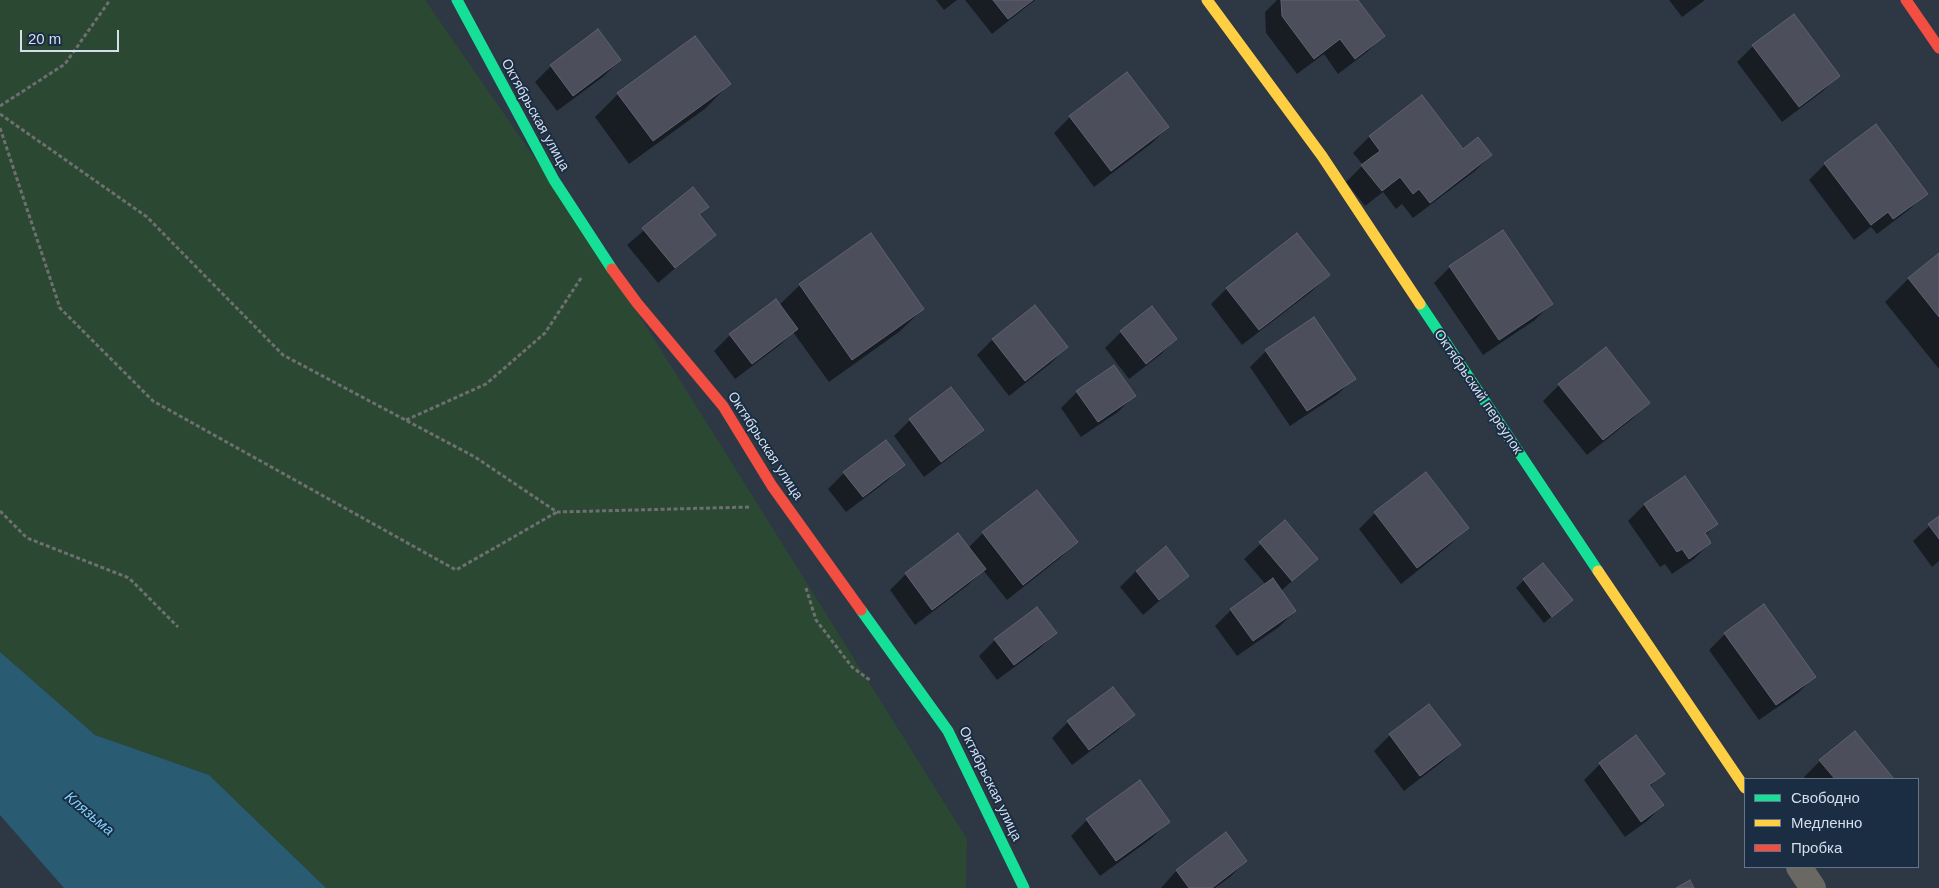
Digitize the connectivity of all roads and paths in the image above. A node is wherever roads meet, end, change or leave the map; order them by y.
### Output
1 (110, 0) edge
2 (456, 0) edge
3 (1207, 0) edge
4 (1906, 0) edge
5 (1939, 48) edge
6 (0, 106) edge
7 (0, 114) edge
8 (0, 128) edge
9 (599, 251) junction
10 (406, 420) junction
11 (772, 486) junction
12 (0, 511) edge
13 (557, 512) junction
14 (178, 627) dead end
15 (1744, 787) edge
16 (1800, 868) edge
17 (1024, 888) edge
18 (1813, 888) edge

1 - 6 path
2 - 9 street, Октябрьская улица
3 - 15 street, Октябрьский переулок
4 - 5 street
7 - 10 path
8 - 13 path
9 - 10 path
9 - 11 street, Октябрьская улица
10 - 13 path
11 - 13 path
11 - 17 street, Октябрьская улица
12 - 14 path
16 - 18 street

